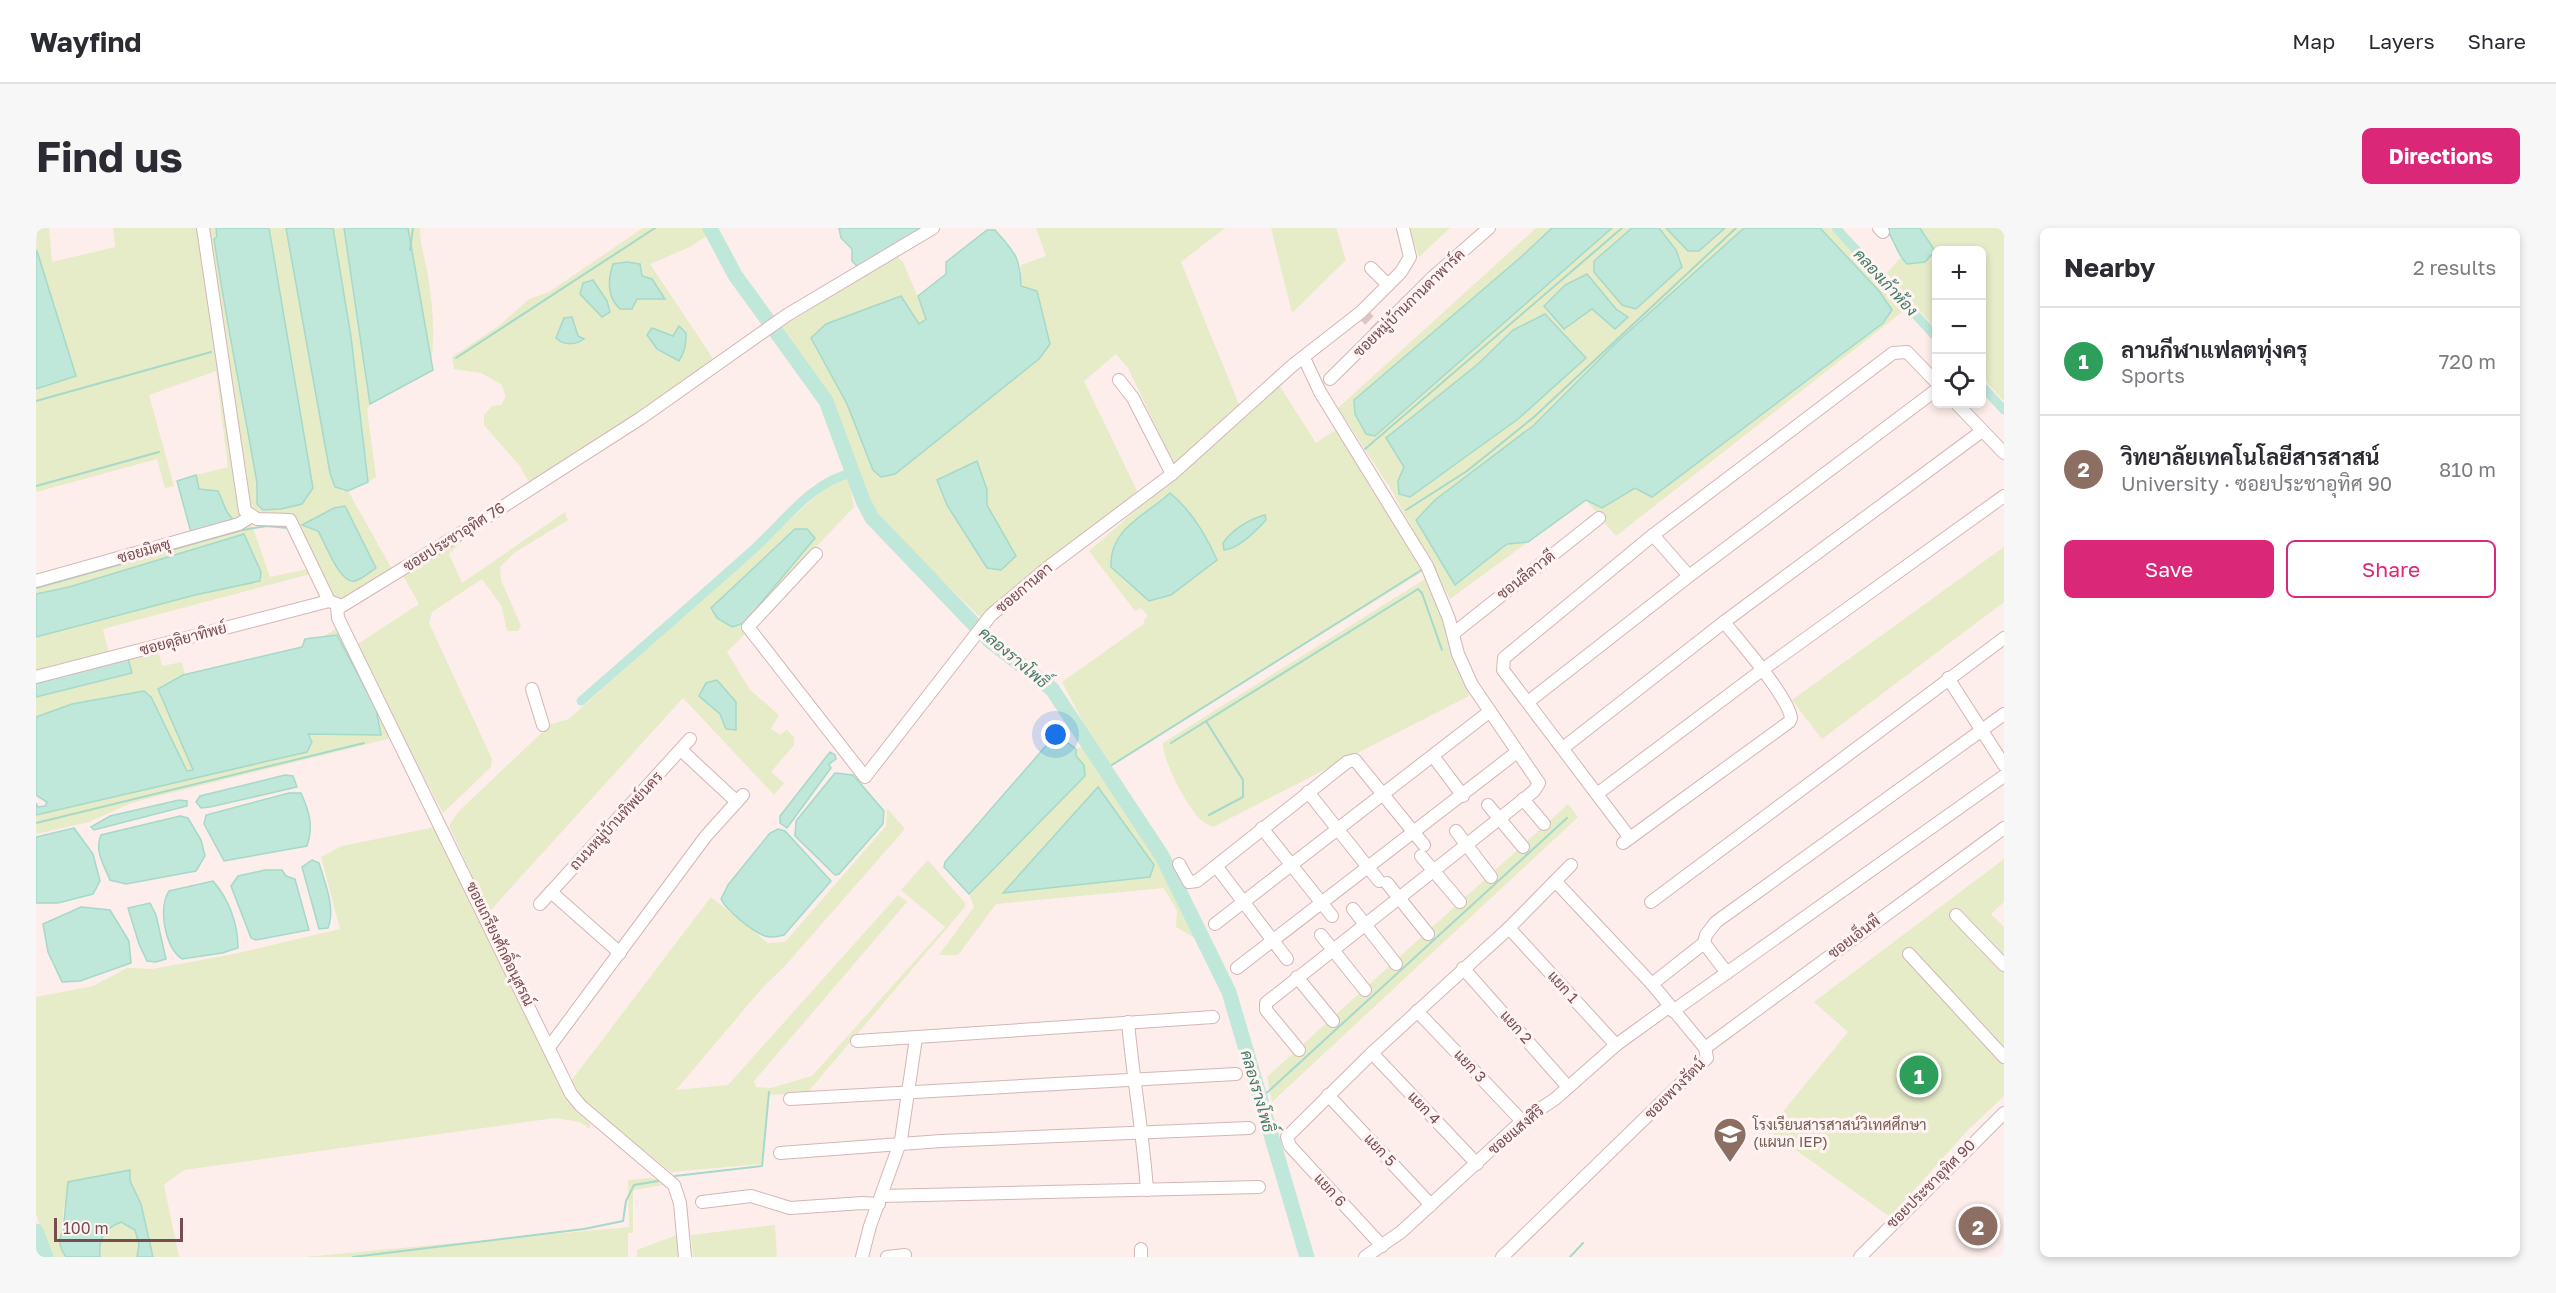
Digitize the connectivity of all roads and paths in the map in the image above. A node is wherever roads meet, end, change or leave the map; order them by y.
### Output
1 (203, 228) edge
2 (933, 228) edge
3 (1403, 228) edge
4 (1489, 228) edge
5 (1371, 268) dead end
6 (1388, 285) junction
7 (1304, 358) junction
8 (1932, 378) edge
9 (1330, 379) dead end
10 (1119, 381) dead end
11 (1932, 393) edge
12 (1961, 408) edge
13 (1982, 431) junction
14 (2004, 453) edge
15 (1172, 474) junction
16 (2004, 496) edge
17 (250, 517) junction
18 (1599, 518) dead end
19 (1653, 535) junction
20 (816, 554) dead end
21 (1689, 576) junction
22 (36, 581) edge
23 (333, 603) junction
24 (1724, 622) junction
25 (1454, 633) junction
26 (2004, 638) edge
27 (1762, 670) junction
28 (36, 677) edge
29 (1948, 678) junction
30 (532, 689) dead end
31 (1528, 702) junction
32 (1489, 712) junction
33 (2004, 714) edge
34 (543, 725) dead end
35 (1982, 730) junction
36 (690, 739) dead end
37 (1563, 748) junction
38 (681, 750) junction
39 (1517, 752) junction
40 (1433, 756) junction
41 (2004, 765) edge
42 (2004, 776) edge
43 (1308, 792) junction
44 (1384, 793) junction
45 (1597, 794) junction
46 (1463, 796) junction
47 (1523, 799) junction
48 (1488, 805) dead end
49 (1499, 819) junction
50 (1544, 824) dead end
51 (1262, 828) junction
52 (1338, 828) junction
53 (2004, 828) edge
54 (1456, 831) dead end
55 (1415, 832) junction
56 (1466, 845) junction
57 (1523, 847) dead end
58 (1179, 864) dead end
59 (1571, 865) dead end
60 (1216, 866) junction
61 (1292, 866) junction
62 (1368, 867) junction
63 (1432, 870) junction
64 (1491, 877) dead end
65 (1556, 882) junction
66 (550, 892) junction
67 (1399, 898) junction
68 (1460, 902) dead end
69 (1244, 903) junction
70 (1651, 903) dead end
71 (540, 904) dead end
72 (1322, 904) junction
73 (1353, 909) dead end
74 (1956, 915) dead end
75 (1332, 916) dead end
76 (1215, 924) dead end
77 (1364, 924) junction
78 (1509, 928) junction
79 (1428, 934) dead end
80 (1321, 935) dead end
81 (1274, 942) junction
82 (1704, 943) junction
83 (1332, 949) junction
84 (620, 953) junction
85 (1909, 954) dead end
86 (1287, 959) dead end
87 (1396, 964) dead end
88 (2004, 965) edge
89 (1237, 968) dead end
90 (1463, 968) junction
91 (1727, 973) junction
92 (1297, 977) junction
93 (1652, 984) junction
94 (1365, 990) dead end
95 (1672, 1009) junction
96 (1418, 1011) junction
97 (1213, 1017) dead end
98 (1333, 1021) dead end
99 (1128, 1022) junction
100 (916, 1038) junction
101 (857, 1041) dead end
102 (1616, 1045) junction
103 (550, 1046) junction
104 (1705, 1048) junction
105 (1299, 1050) dead end
106 (1371, 1053) junction
107 (2004, 1057) edge
108 (1236, 1074) dead end
109 (1134, 1080) junction
110 (1568, 1087) junction
111 (909, 1091) junction
112 (1328, 1095) junction
113 (790, 1099) dead end
114 (2004, 1113) edge
115 (1522, 1121) junction
116 (1249, 1128) dead end
117 (1143, 1134) junction
118 (900, 1144) junction
119 (780, 1153) dead end
120 (1477, 1164) junction
121 (1259, 1188) dead end
122 (1147, 1190) junction
123 (880, 1200) junction
124 (702, 1202) dead end
125 (1431, 1205) junction
126 (1382, 1246) junction
127 (905, 1255) dead end
128 (685, 1257) edge
129 (862, 1257) edge
130 (887, 1257) edge
131 (1365, 1257) edge
132 (1502, 1257) edge
133 (1860, 1257) edge

1 - 17 street
2 - 23 street, ซอยประชาอุทิศ 76
3 - 6 street, ซอยกานดา
4 - 9 street, ซอยหมู่บ้านกานดาพาร์ค
5 - 6 street
6 - 7 street, ซอยกานดา
7 - 15 street, ซอยกานดา
7 - 25 street
8 - 19 street
10 - 15 street
11 - 21 street
12 - 13 street
13 - 14 street
13 - 24 street
15 - 20 street, ซอยกานดา
16 - 27 street
17 - 22 street, ซอยมิตซุ
17 - 23 street
18 - 25 street, ซอนลีลาวดี
19 - 21 street
19 - 31 street
21 - 31 street
23 - 28 street, ซอยดุลิยาทิพย์
23 - 103 street, ซอยเกรียงศักดิ์อนุสรณ์
24 - 27 street
24 - 37 street
25 - 32 street
26 - 29 street
27 - 45 street
27 - 45 street
29 - 35 street
29 - 70 street
30 - 34 street
31 - 37 street
32 - 39 street
32 - 40 street
33 - 35 street
35 - 41 street
35 - 82 street
36 - 38 street, ถนนหมู่บ้านทิพย์นคร
37 - 45 street
38 - 66 street, ถนนหมู่บ้านทิพย์นคร
38 - 84 street
39 - 46 street
39 - 47 street
40 - 44 street
40 - 46 street
42 - 91 street, ซอยแสงศิริ
43 - 44 street
43 - 51 street
43 - 52 street
44 - 52 street
44 - 55 street
46 - 55 street
47 - 49 street
47 - 50 street
48 - 49 street
49 - 56 street
49 - 57 street
51 - 60 street
51 - 61 street
52 - 61 street
52 - 62 street
53 - 104 street, ซอยเอ็นพี
54 - 56 street
55 - 62 street
55 - 63 street
56 - 63 street
56 - 64 street
58 - 60 street
59 - 65 street
60 - 69 street
61 - 69 street
61 - 72 street
62 - 67 street
62 - 72 street
63 - 67 street
63 - 68 street
65 - 78 street
65 - 93 street, ซอยพวงรัตน์
66 - 71 street, ถนนหมู่บ้านทิพย์นคร
66 - 84 street
67 - 77 street
67 - 79 street
69 - 76 street
69 - 81 street
72 - 75 street
72 - 81 street
73 - 77 street
74 - 88 street
77 - 83 street
77 - 87 street
78 - 90 street
78 - 102 street, แยก 1
80 - 83 street
81 - 86 street
81 - 89 street
82 - 91 street
82 - 93 street
83 - 92 street
83 - 94 street
84 - 103 street
85 - 107 street
90 - 96 street
90 - 110 street, แยก 2
91 - 95 street, ซอยแสงศิริ
92 - 98 street
92 - 105 street
93 - 95 street, ซอยพวงรัตน์
95 - 102 street, ซอยแสงศิริ
95 - 104 street, ซอยพวงรัตน์
96 - 106 street
96 - 115 street, แยก 3
97 - 99 street
99 - 100 street
99 - 109 street
100 - 101 street
100 - 111 street
102 - 110 street, ซอยแสงศิริ
103 - 128 street, ซอยเกรียงศักดิ์อนุสรณ์
104 - 132 street, ซอยพวงรัตน์
106 - 112 street
106 - 120 street, แยก 4
108 - 109 street
109 - 111 street
109 - 117 street
110 - 115 street, ซอยแสงศิริ
111 - 113 street
111 - 118 street
112 - 125 street, แยก 5
112 - 126 street, แยก 6
114 - 133 street, ซอยประชาอุทิศ 90
115 - 120 street, ซอยแสงศิริ
116 - 117 street
117 - 118 street
117 - 122 street
118 - 119 street
118 - 123 street
120 - 125 street, ซอยแสงศิริ
121 - 122 street
122 - 123 street
123 - 124 street
123 - 129 street
125 - 126 street, ซอยแสงศิริ
126 - 131 street, ซอยแสงศิริ
127 - 130 street

